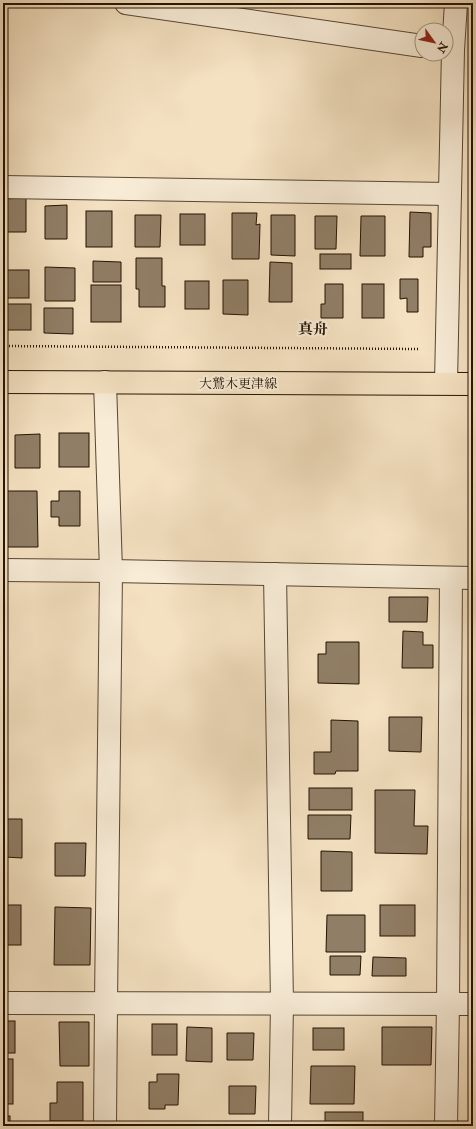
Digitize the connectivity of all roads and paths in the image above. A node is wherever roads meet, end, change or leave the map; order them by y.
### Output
1 (126, 3) edge
2 (456, 3) edge
3 (454, 22) edge
4 (414, 45) edge
5 (450, 62) edge
6 (3, 187) edge
7 (450, 194) junction
8 (3, 346) edge
9 (422, 349) dead end
10 (3, 382) edge
11 (106, 382) junction
12 (446, 383) junction
13 (473, 384) edge
14 (3, 570) edge
15 (111, 571) junction
16 (275, 574) junction
17 (451, 578) junction
18 (473, 578) edge
19 (3, 1003) edge
20 (106, 1003) junction
21 (282, 1003) junction
22 (448, 1004) junction
23 (473, 1004) edge
24 (106, 1126) edge
25 (280, 1126) edge
26 (446, 1126) edge

1 - 4 street
2 - 3 street
5 - 7 street
6 - 7 street
7 - 12 street
8 - 9 path
10 - 11 main road, 大鷲木更津線
11 - 12 main road, 大鷲木更津線
11 - 15 street
12 - 13 main road, 大鷲木更津線
14 - 15 street
15 - 16 street
15 - 20 street
16 - 17 street
16 - 21 street
17 - 18 street
17 - 22 street
19 - 20 street
20 - 21 street
20 - 24 street
21 - 22 street
21 - 25 street
22 - 23 street
22 - 26 street

